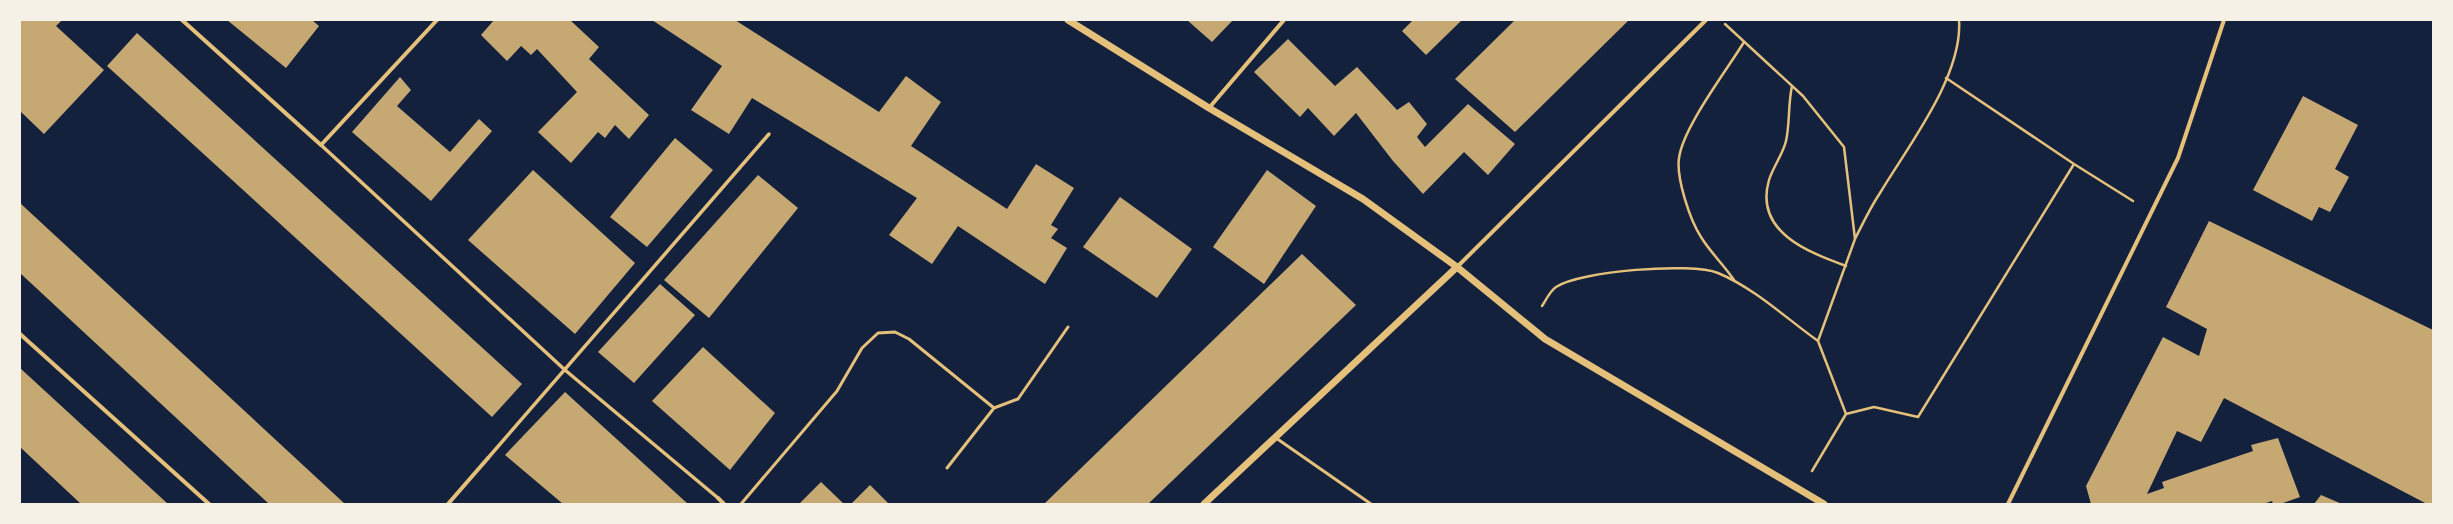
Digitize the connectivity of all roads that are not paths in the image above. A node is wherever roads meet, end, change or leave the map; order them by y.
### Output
1 (182, 20) edge
2 (437, 20) edge
3 (1068, 20) edge
4 (1284, 20) edge
5 (1706, 20) edge
6 (2224, 20) edge
7 (1210, 108) junction
8 (769, 134) dead end
9 (321, 145) junction
10 (1457, 267) junction
11 (1068, 327) dead end
12 (20, 334) edge
13 (565, 370) junction
14 (994, 408) junction
15 (1276, 438) junction
16 (488, 458) joint
17 (947, 468) dead end
18 (718, 498) joint
19 (209, 504) edge
20 (448, 504) edge
21 (724, 504) edge
22 (741, 504) edge
23 (1204, 504) edge
24 (1371, 504) edge
25 (1824, 504) edge
26 (2008, 504) edge

1 - 9 street
2 - 9 street
3 - 7 street
4 - 7 street
5 - 10 street
6 - 26 street
7 - 10 street
8 - 13 street
9 - 13 street
10 - 15 street
10 - 25 street
11 - 14 lane
12 - 19 street
13 - 16 street
13 - 18 street
14 - 17 lane
14 - 22 lane
15 - 23 street
15 - 24 lane
16 - 20 street
18 - 21 street

